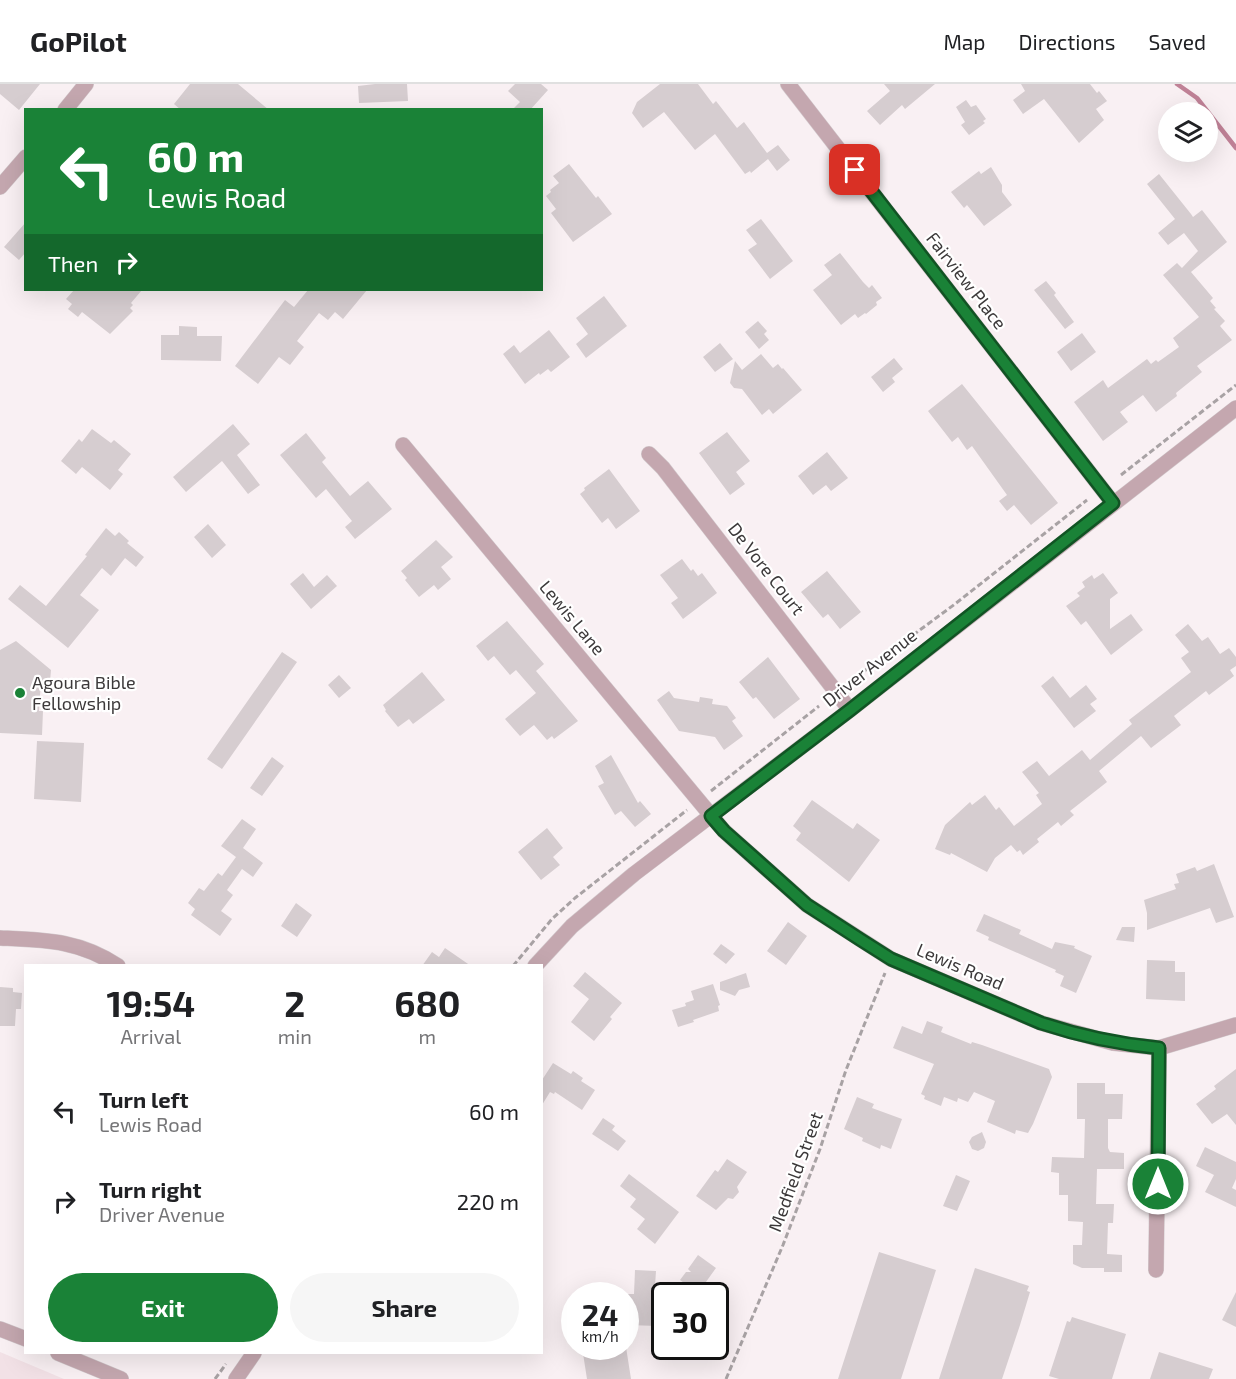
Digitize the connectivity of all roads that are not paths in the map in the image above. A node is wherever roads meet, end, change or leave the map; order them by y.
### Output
1 (86, 84) edge
2 (788, 84) edge
3 (67, 108) edge
4 (24, 159) edge
5 (0, 188) edge
6 (1236, 408) edge
7 (403, 445) dead end
8 (649, 453) dead end
9 (1113, 503) junction
10 (850, 710) junction
11 (711, 816) junction
12 (0, 938) edge
13 (114, 964) edge
14 (537, 964) edge
15 (1236, 1025) edge
16 (1159, 1048) junction
17 (1156, 1270) dead end
18 (0, 1329) edge
19 (24, 1338) edge
20 (60, 1354) edge
21 (253, 1354) edge
22 (121, 1379) edge
23 (236, 1379) edge

1 - 3 street
2 - 9 street, Fairview Place
4 - 5 street
6 - 9 street, Driver Avenue
7 - 11 street, Lewis Lane
8 - 10 street, De Vore Court
9 - 10 street, Driver Avenue
10 - 11 street, Driver Avenue
11 - 14 street, Driver Avenue
11 - 16 street, Lewis Road
12 - 13 street
15 - 16 street, Lewis Road
16 - 17 street
18 - 19 street
20 - 22 street
21 - 23 street

